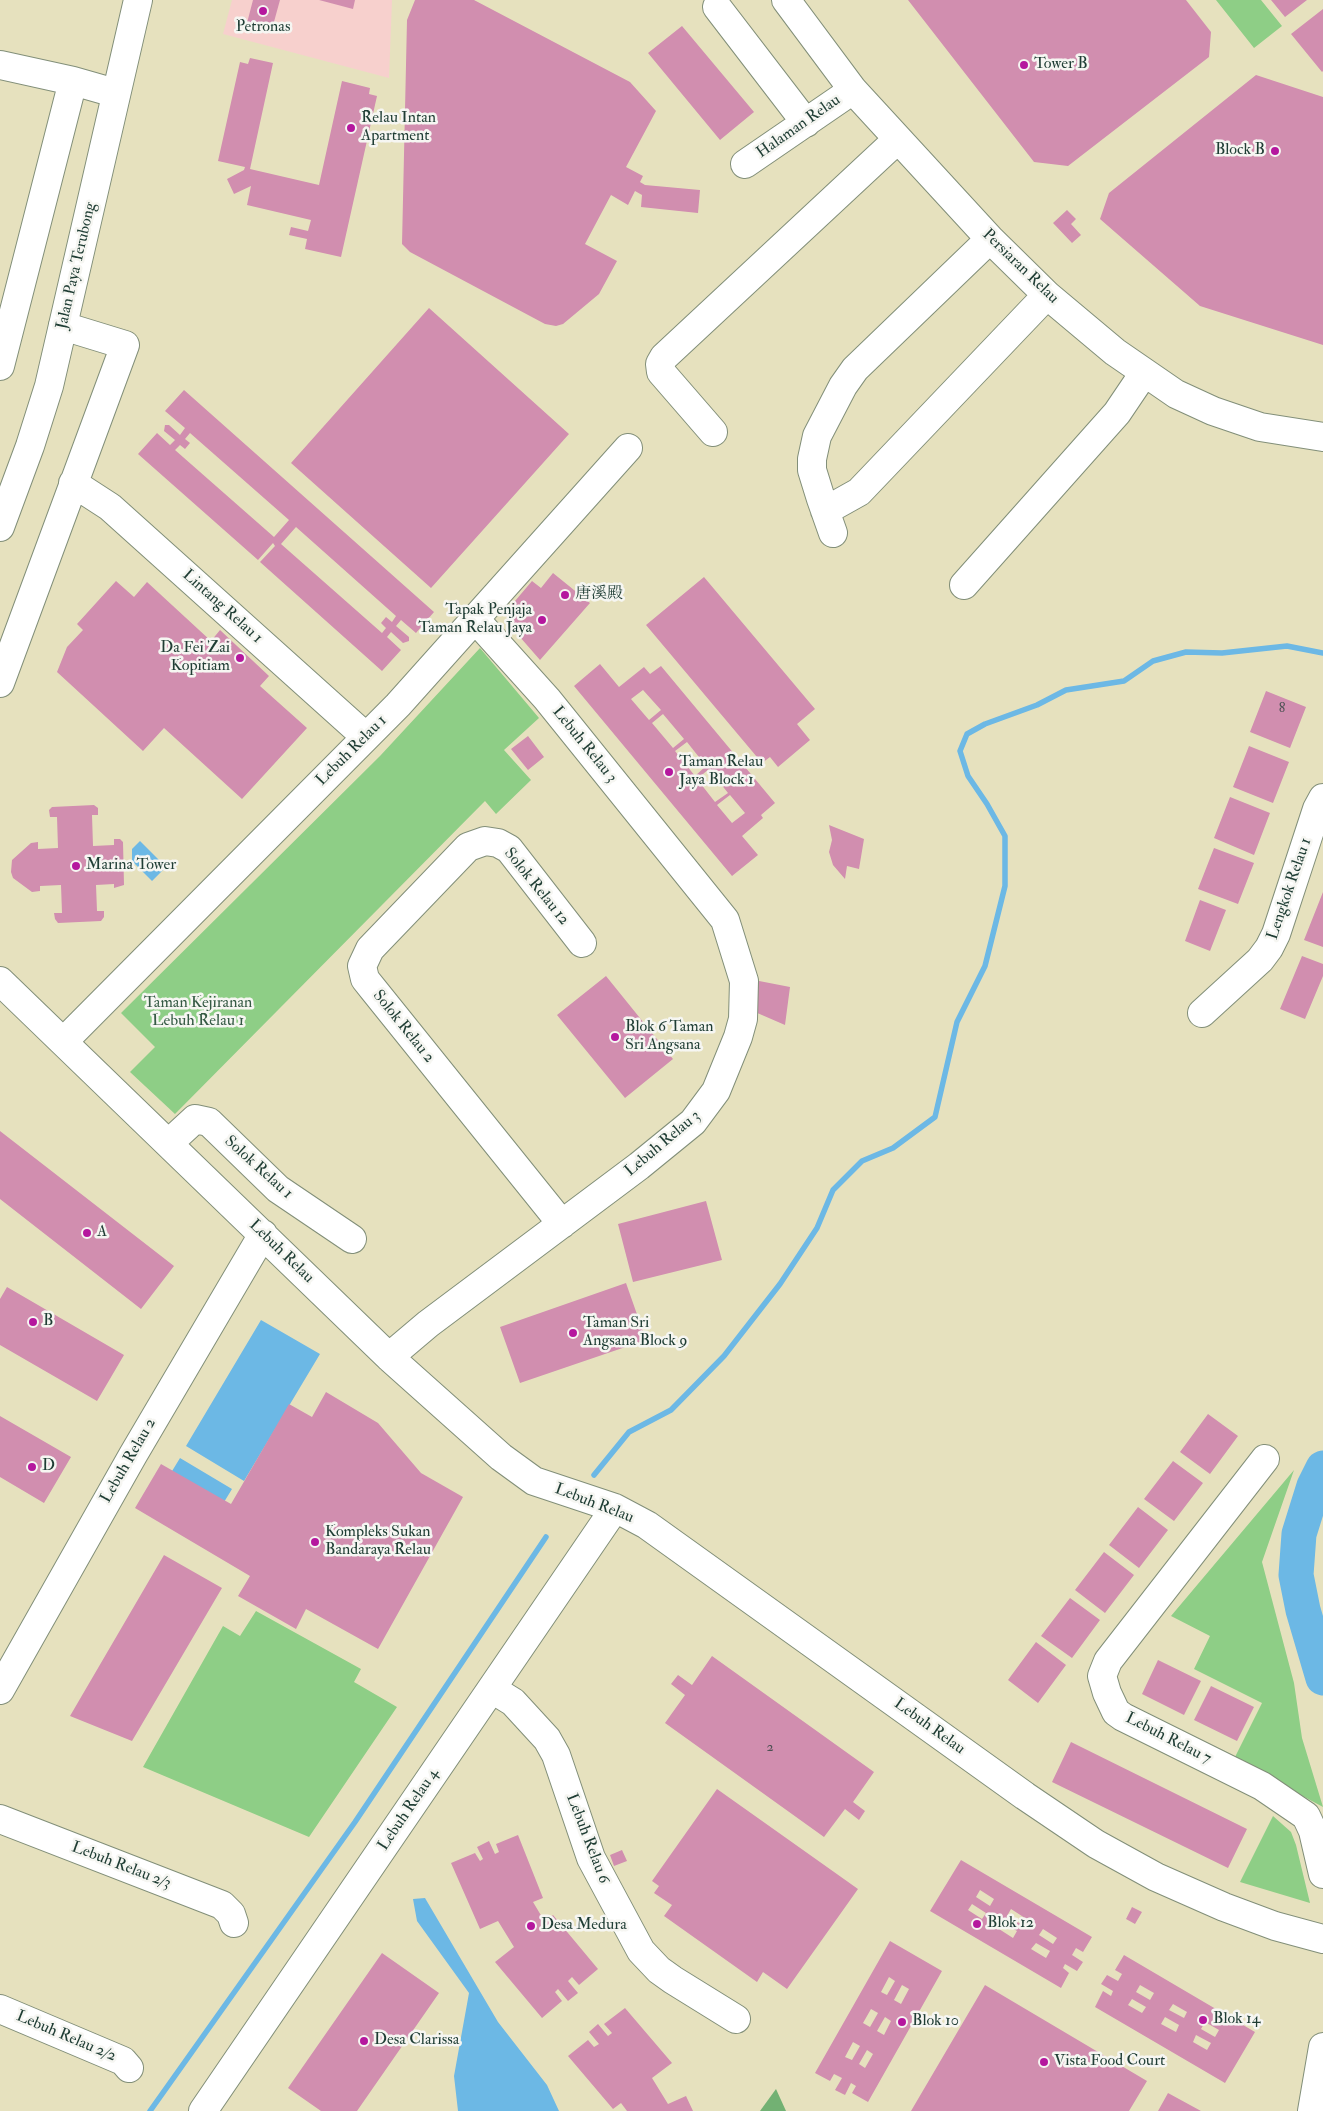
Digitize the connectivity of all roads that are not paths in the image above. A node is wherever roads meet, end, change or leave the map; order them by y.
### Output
1 (138, 0) edge
2 (786, 0) edge
3 (717, 7) dead end
4 (0, 65) edge
5 (73, 81) junction
6 (853, 90) junction
7 (115, 94) junction
8 (806, 123) junction
9 (898, 140) junction
10 (745, 164) dead end
11 (990, 239) junction
12 (1047, 295) junction
13 (64, 326) junction
14 (0, 366) edge
15 (1144, 373) junction
16 (713, 432) dead end
17 (1323, 437) edge
18 (628, 448) dead end
19 (73, 483) junction
20 (6, 494) edge
21 (0, 527) edge
22 (964, 584) dead end
23 (475, 619) junction
24 (0, 683) edge
25 (366, 737) junction
26 (1323, 798) edge
27 (485, 841) joint
28 (582, 943) dead end
29 (0, 981) edge
30 (1202, 1014) dead end
31 (64, 1041) junction
32 (169, 1143) junction
33 (562, 1224) junction
34 (263, 1234) junction
35 (352, 1239) dead end
36 (389, 1357) junction
37 (1265, 1458) dead end
38 (615, 1508) junction
39 (492, 1689) junction
40 (0, 1690) edge
41 (0, 1820) edge
42 (1323, 1874) edge
43 (234, 1923) dead end
44 (1323, 1939) edge
45 (0, 2009) edge
46 (736, 2019) dead end
47 (1323, 2047) edge
48 (129, 2068) dead end
49 (203, 2111) edge
50 (1312, 2111) edge

1 - 7 street, Jalan Paya Terubong
2 - 6 street, Persiaran Relau
3 - 8 street
4 - 5 street
5 - 7 street
5 - 14 street
6 - 8 street, Halaman Relau
6 - 9 street, Persiaran Relau
7 - 13 street, Jalan Paya Terubong
8 - 10 street, Halaman Relau
9 - 11 street, Persiaran Relau
9 - 16 street
11 - 12 street, Persiaran Relau
11 - 12 street
12 - 15 street, Persiaran Relau
13 - 19 street
13 - 20 street, Jalan Paya Terubong
15 - 17 street, Persiaran Relau
15 - 22 street
18 - 23 street, Lebuh Relau 1
19 - 24 street
19 - 25 street, Lintang Relau 1
20 - 21 street, Jalan Paya Terubong
23 - 25 street, Lebuh Relau 1
23 - 33 street, Lebuh Relau 3
25 - 31 street, Lebuh Relau 1
26 - 30 street, Lengkok Relau 1
27 - 28 street, Solok Relau 12
27 - 33 street, Solok Relau 2
29 - 31 street, Lebuh Relau
31 - 32 street, Lebuh Relau
32 - 34 street, Lebuh Relau
32 - 35 street, Solok Relau 1
33 - 36 street, Lebuh Relau 3
34 - 36 street, Lebuh Relau
34 - 40 street, Lebuh Relau 2
36 - 38 street, Lebuh Relau
37 - 42 street, Lebuh Relau 7
38 - 39 street, Lebuh Relau 4
38 - 44 street, Lebuh Relau
39 - 46 street, Lebuh Relau 6
39 - 49 street, Lebuh Relau 4
41 - 43 street, Lebuh Relau 2/3
45 - 48 street, Lebuh Relau 2/2
47 - 50 street

